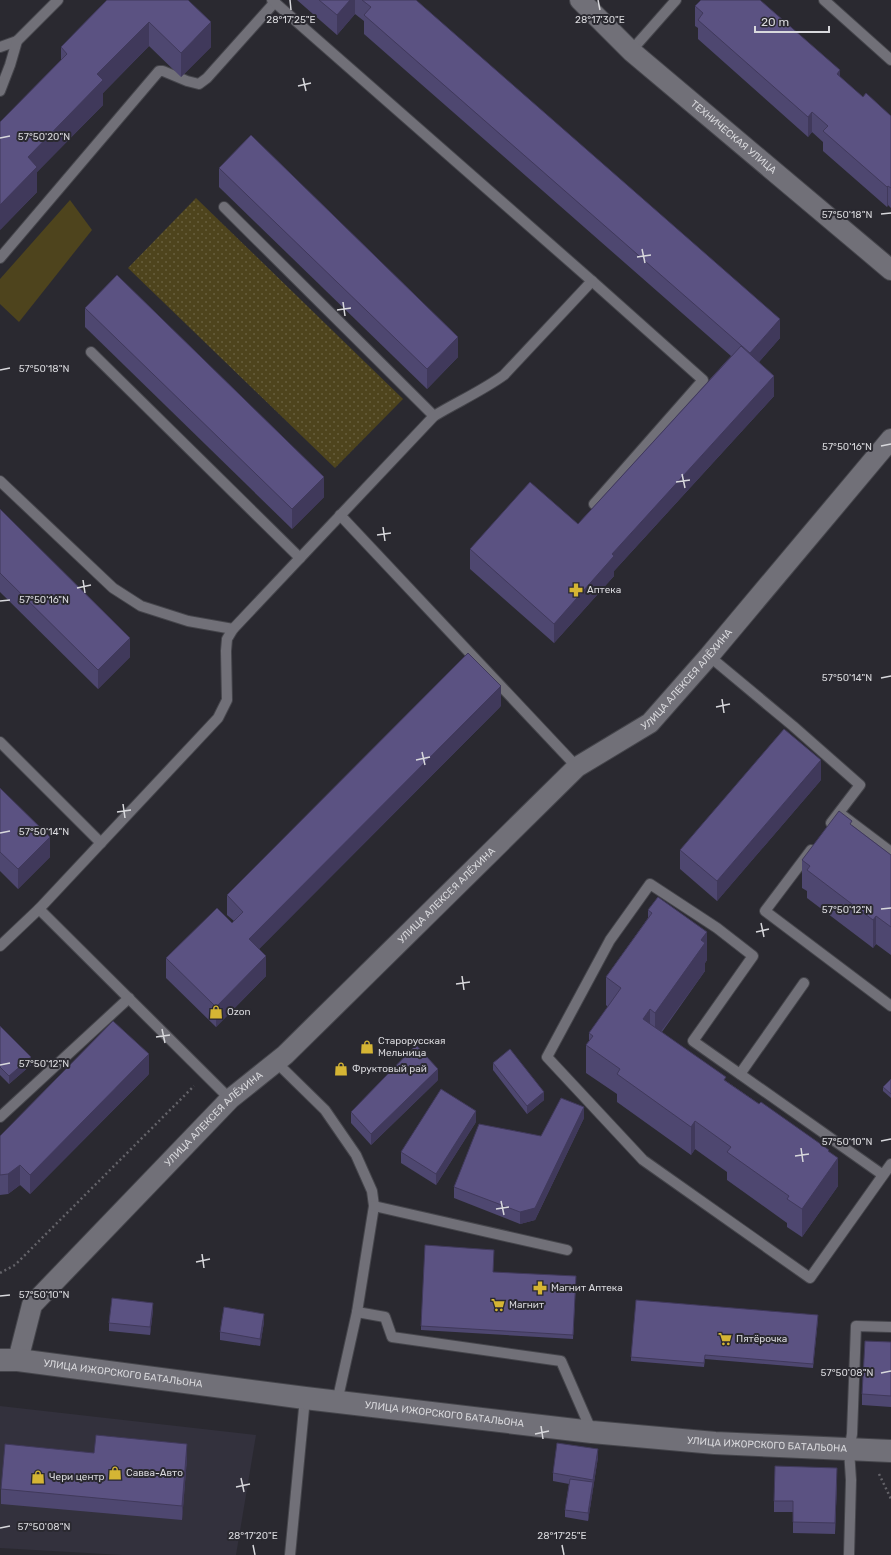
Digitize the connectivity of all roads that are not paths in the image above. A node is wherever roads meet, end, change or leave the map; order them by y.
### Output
1 (58, 0) edge
2 (580, 0) edge
3 (676, 0) edge
4 (824, 0) edge
5 (274, 1) edge
6 (17, 41) junction
7 (0, 47) edge
8 (631, 51) junction
9 (891, 60) edge
10 (0, 91) edge
11 (224, 207) dead end
12 (0, 258) edge
13 (891, 270) edge
14 (592, 281) junction
15 (91, 352) dead end
16 (434, 416) junction
17 (891, 438) edge
18 (0, 481) edge
19 (594, 504) edge
20 (340, 515) junction
21 (300, 558) junction
22 (233, 629) junction
23 (709, 656) junction
24 (0, 742) edge
25 (577, 767) junction
26 (839, 812) junction
27 (825, 831) edge
28 (101, 843) junction
29 (816, 843) edge
30 (891, 852) edge
31 (39, 909) junction
32 (0, 946) edge
33 (804, 983) dead end
34 (128, 998) junction
35 (891, 1006) edge
36 (276, 1062) junction
37 (740, 1074) junction
38 (230, 1099) junction
39 (0, 1117) edge
40 (891, 1164) edge
41 (883, 1175) junction
42 (374, 1206) junction
43 (567, 1250) dead end
44 (357, 1312) junction
45 (891, 1327) edge
46 (9, 1360) edge
47 (305, 1398) junction
48 (337, 1402) junction
49 (592, 1432) junction
50 (849, 1450) junction
51 (891, 1451) edge
52 (290, 1555) edge
53 (849, 1555) edge

1 - 6 lane
2 - 8 street, ТЕХНИЧЕСКАЯ УЛИЦА
3 - 8 lane
4 - 9 lane
5 - 12 lane
5 - 14 lane
6 - 7 lane
6 - 10 lane
8 - 13 street, ТЕХНИЧЕСКАЯ УЛИЦА
11 - 16 lane
14 - 16 lane
14 - 19 lane
15 - 21 lane
16 - 20 lane
17 - 23 street, УЛИЦА АЛЕКСЕЯ АЛЁХИНА
18 - 22 lane
20 - 21 lane
20 - 25 lane
21 - 22 lane
22 - 28 lane
23 - 25 street, УЛИЦА АЛЕКСЕЯ АЛЁХИНА
23 - 26 lane
24 - 28 lane
25 - 36 street, УЛИЦА АЛЕКСЕЯ АЛЁХИНА
26 - 27 lane
26 - 30 lane
28 - 31 lane
29 - 35 lane
31 - 32 lane
31 - 34 lane
33 - 37 lane
34 - 38 lane
34 - 39 lane
36 - 38 street, УЛИЦА АЛЕКСЕЯ АЛЁХИНА
36 - 42 lane
37 - 41 lane
37 - 41 lane
38 - 46 street, УЛИЦА АЛЕКСЕЯ АЛЁХИНА
40 - 41 lane
42 - 43 lane
42 - 44 lane
44 - 48 lane
44 - 49 lane
45 - 50 lane
46 - 47 street, УЛИЦА ИЖОРСКОГО БАТАЛЬОНА
47 - 48 street, УЛИЦА ИЖОРСКОГО БАТАЛЬОНА
47 - 52 lane
48 - 49 street, УЛИЦА ИЖОРСКОГО БАТАЛЬОНА
49 - 50 street, УЛИЦА ИЖОРСКОГО БАТАЛЬОНА
50 - 51 street, УЛИЦА ИЖОРСКОГО БАТАЛЬОНА
50 - 53 lane

